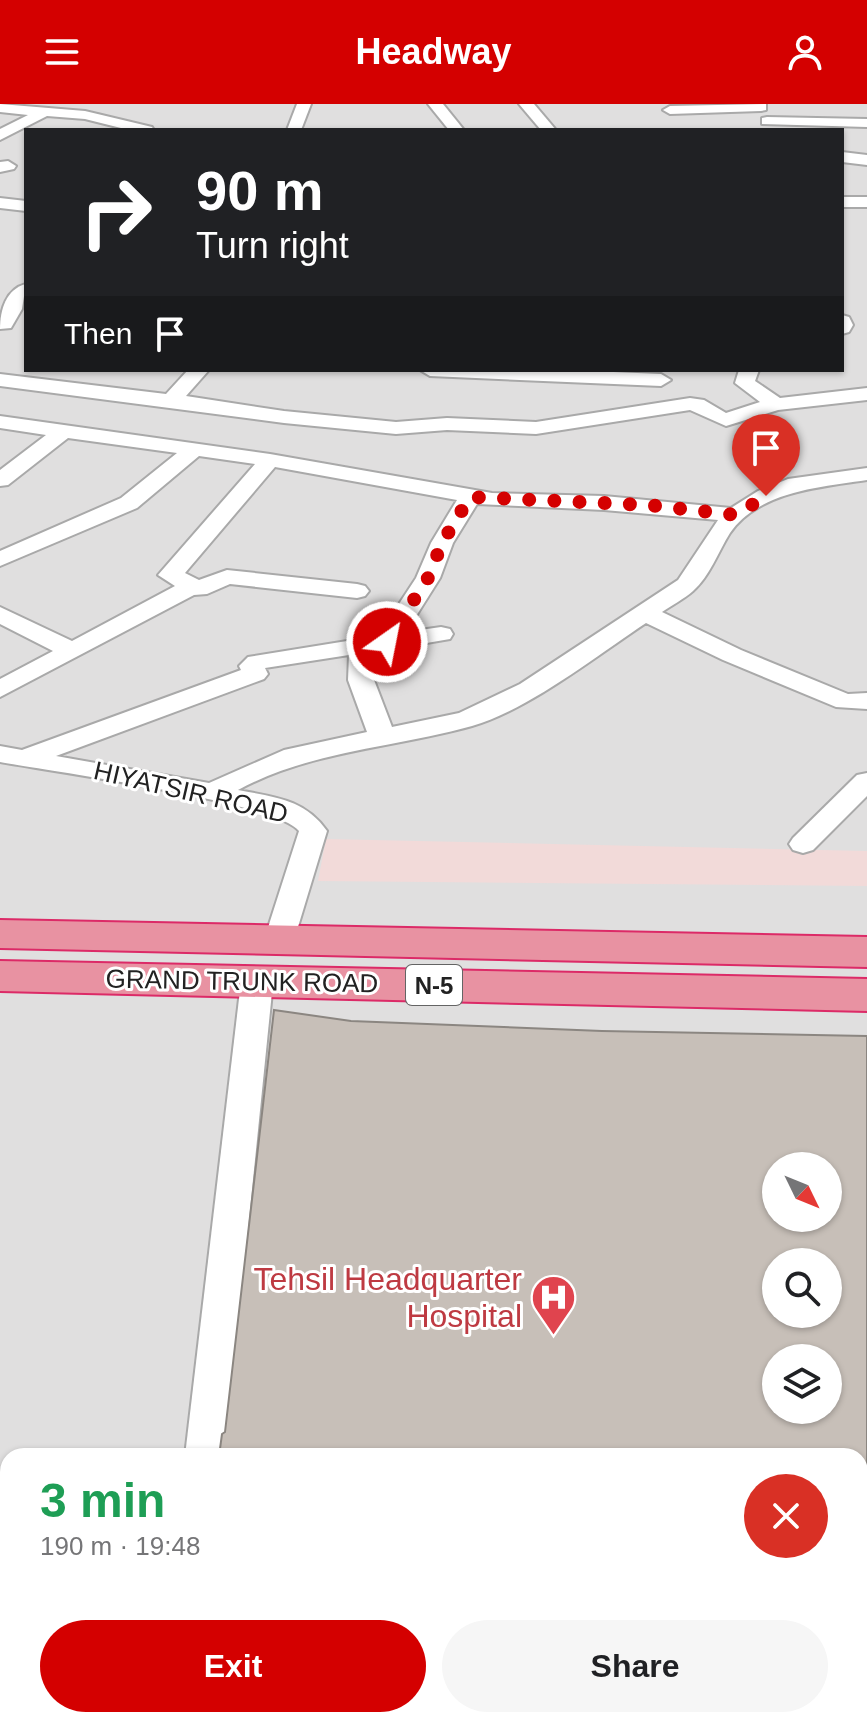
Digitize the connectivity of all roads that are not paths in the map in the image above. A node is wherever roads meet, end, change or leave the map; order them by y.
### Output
1 (304, 104) edge
2 (435, 104) edge
3 (526, 104) edge
4 (665, 107) edge
5 (0, 108) edge
6 (0, 114) edge
7 (41, 114) junction
8 (867, 123) edge
9 (112, 128) edge
10 (135, 128) edge
11 (295, 128) edge
12 (455, 128) edge
13 (547, 128) edge
14 (694, 128) dead end
15 (0, 135) edge
16 (844, 143) edge
17 (867, 145) edge
18 (844, 157) edge
19 (867, 160) edge
20 (844, 202) edge
21 (867, 202) edge
22 (0, 203) edge
23 (24, 206) edge
24 (24, 290) edge
25 (24, 322) edge
26 (2, 324) edge
27 (197, 372) edge
28 (476, 372) edge
29 (748, 372) edge
30 (0, 380) edge
31 (661, 380) dead end
32 (867, 394) edge
33 (170, 402) junction
34 (776, 404) junction
35 (5, 428) edge
36 (64, 431) junction
37 (194, 450) junction
38 (270, 460) junction
39 (867, 474) edge
40 (0, 480) edge
41 (470, 497) junction
42 (736, 515) junction
43 (0, 559) edge
44 (193, 586) junction
45 (357, 591) dead end
46 (645, 613) junction
47 (0, 614) edge
48 (441, 634) dead end
49 (374, 644) junction
50 (73, 651) junction
51 (0, 689) edge
52 (867, 701) edge
53 (383, 739) junction
54 (13, 756) edge
55 (867, 781) edge
56 (213, 792) junction
57 (803, 844) dead end
58 (0, 934) edge
59 (279, 940) junction
60 (867, 952) edge
61 (0, 976) edge
62 (257, 982) junction
63 (867, 995) edge
64 (206, 1448) edge

1 - 11 street
2 - 12 street
3 - 13 street
4 - 8 street
4 - 14 street
5 - 7 street
6 - 7 street
7 - 9 street
7 - 10 street
7 - 15 street
16 - 17 street
18 - 19 street
20 - 21 street
22 - 23 street
24 - 26 street
25 - 26 street
27 - 33 street
28 - 31 street
29 - 34 street
30 - 33 street
32 - 34 street
33 - 34 street
35 - 36 street
36 - 37 street
36 - 40 street
37 - 38 street
37 - 43 street
38 - 41 street
38 - 44 street
39 - 42 street
41 - 42 street
41 - 49 street
42 - 46 street
44 - 45 street
44 - 50 street
46 - 52 street
46 - 53 street
47 - 50 street
48 - 49 street
49 - 53 street
49 - 54 street
50 - 51 street
53 - 56 street
54 - 56 street, HIYATSIR ROAD
55 - 57 street
56 - 59 street, HIYATSIR ROAD
58 - 59 highway, GRAND TRUNK ROAD / N-5
59 - 60 highway, GRAND TRUNK ROAD / N-5
61 - 62 highway, GRAND TRUNK ROAD / N-5
62 - 63 highway, GRAND TRUNK ROAD / N-5
62 - 64 street

